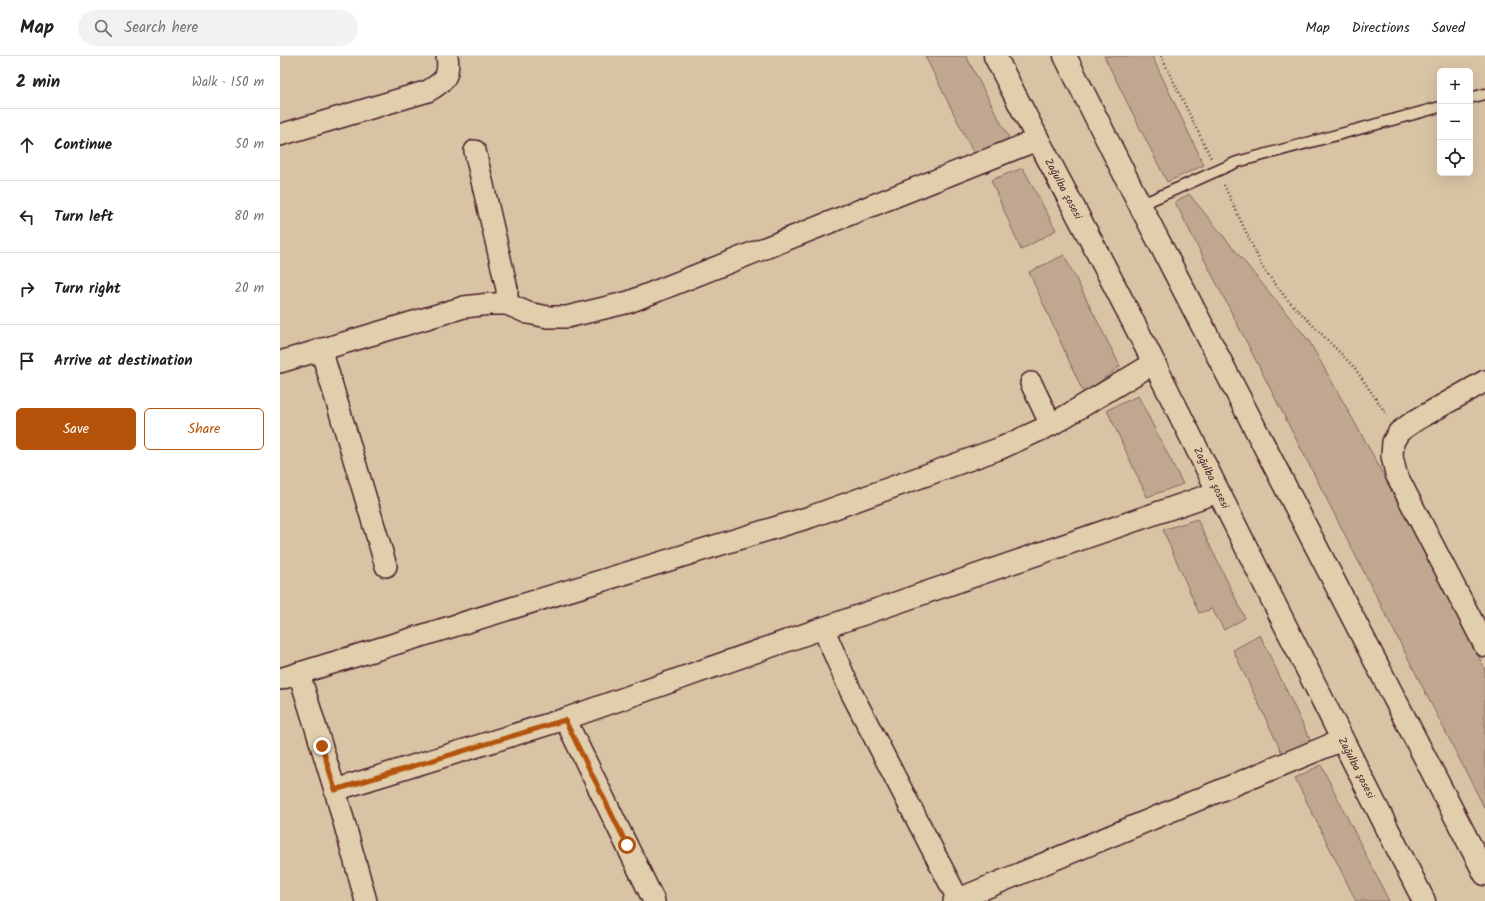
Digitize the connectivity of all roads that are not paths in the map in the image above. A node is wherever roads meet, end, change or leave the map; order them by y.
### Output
1 (447, 56) edge
2 (995, 56) edge
3 (1065, 56) edge
4 (1485, 94) edge
5 (1473, 97) edge
6 (1437, 107) edge
7 (280, 135) edge
8 (1037, 140) junction
9 (475, 151) dead end
10 (1140, 205) junction
11 (507, 304) junction
12 (321, 349) junction
13 (280, 362) edge
14 (1154, 363) junction
15 (1485, 381) edge
16 (1031, 383) dead end
17 (1051, 425) junction
18 (1218, 492) junction
19 (386, 566) dead end
20 (823, 628) junction
21 (1485, 646) edge
22 (290, 676) edge
23 (565, 720) junction
24 (1342, 740) junction
25 (335, 790) junction
26 (1485, 874) edge
27 (957, 900) edge
28 (366, 901) edge
29 (654, 901) edge
30 (1424, 901) edge

1 - 7 street
2 - 8 highway, Zağulba şosesi
3 - 10 highway
4 - 5 lane
6 - 10 lane
8 - 11 street
8 - 14 highway, Zağulba şosesi
9 - 11 street
10 - 26 highway
11 - 12 street
12 - 13 street
12 - 19 street
14 - 17 street
14 - 18 highway, Zağulba şosesi
15 - 21 street
16 - 17 street
17 - 22 street
18 - 20 street
18 - 24 highway, Zağulba şosesi
20 - 23 street
20 - 27 street
22 - 25 street
23 - 25 street
23 - 29 street
24 - 27 street
24 - 30 highway, Zağulba şosesi
25 - 28 street

